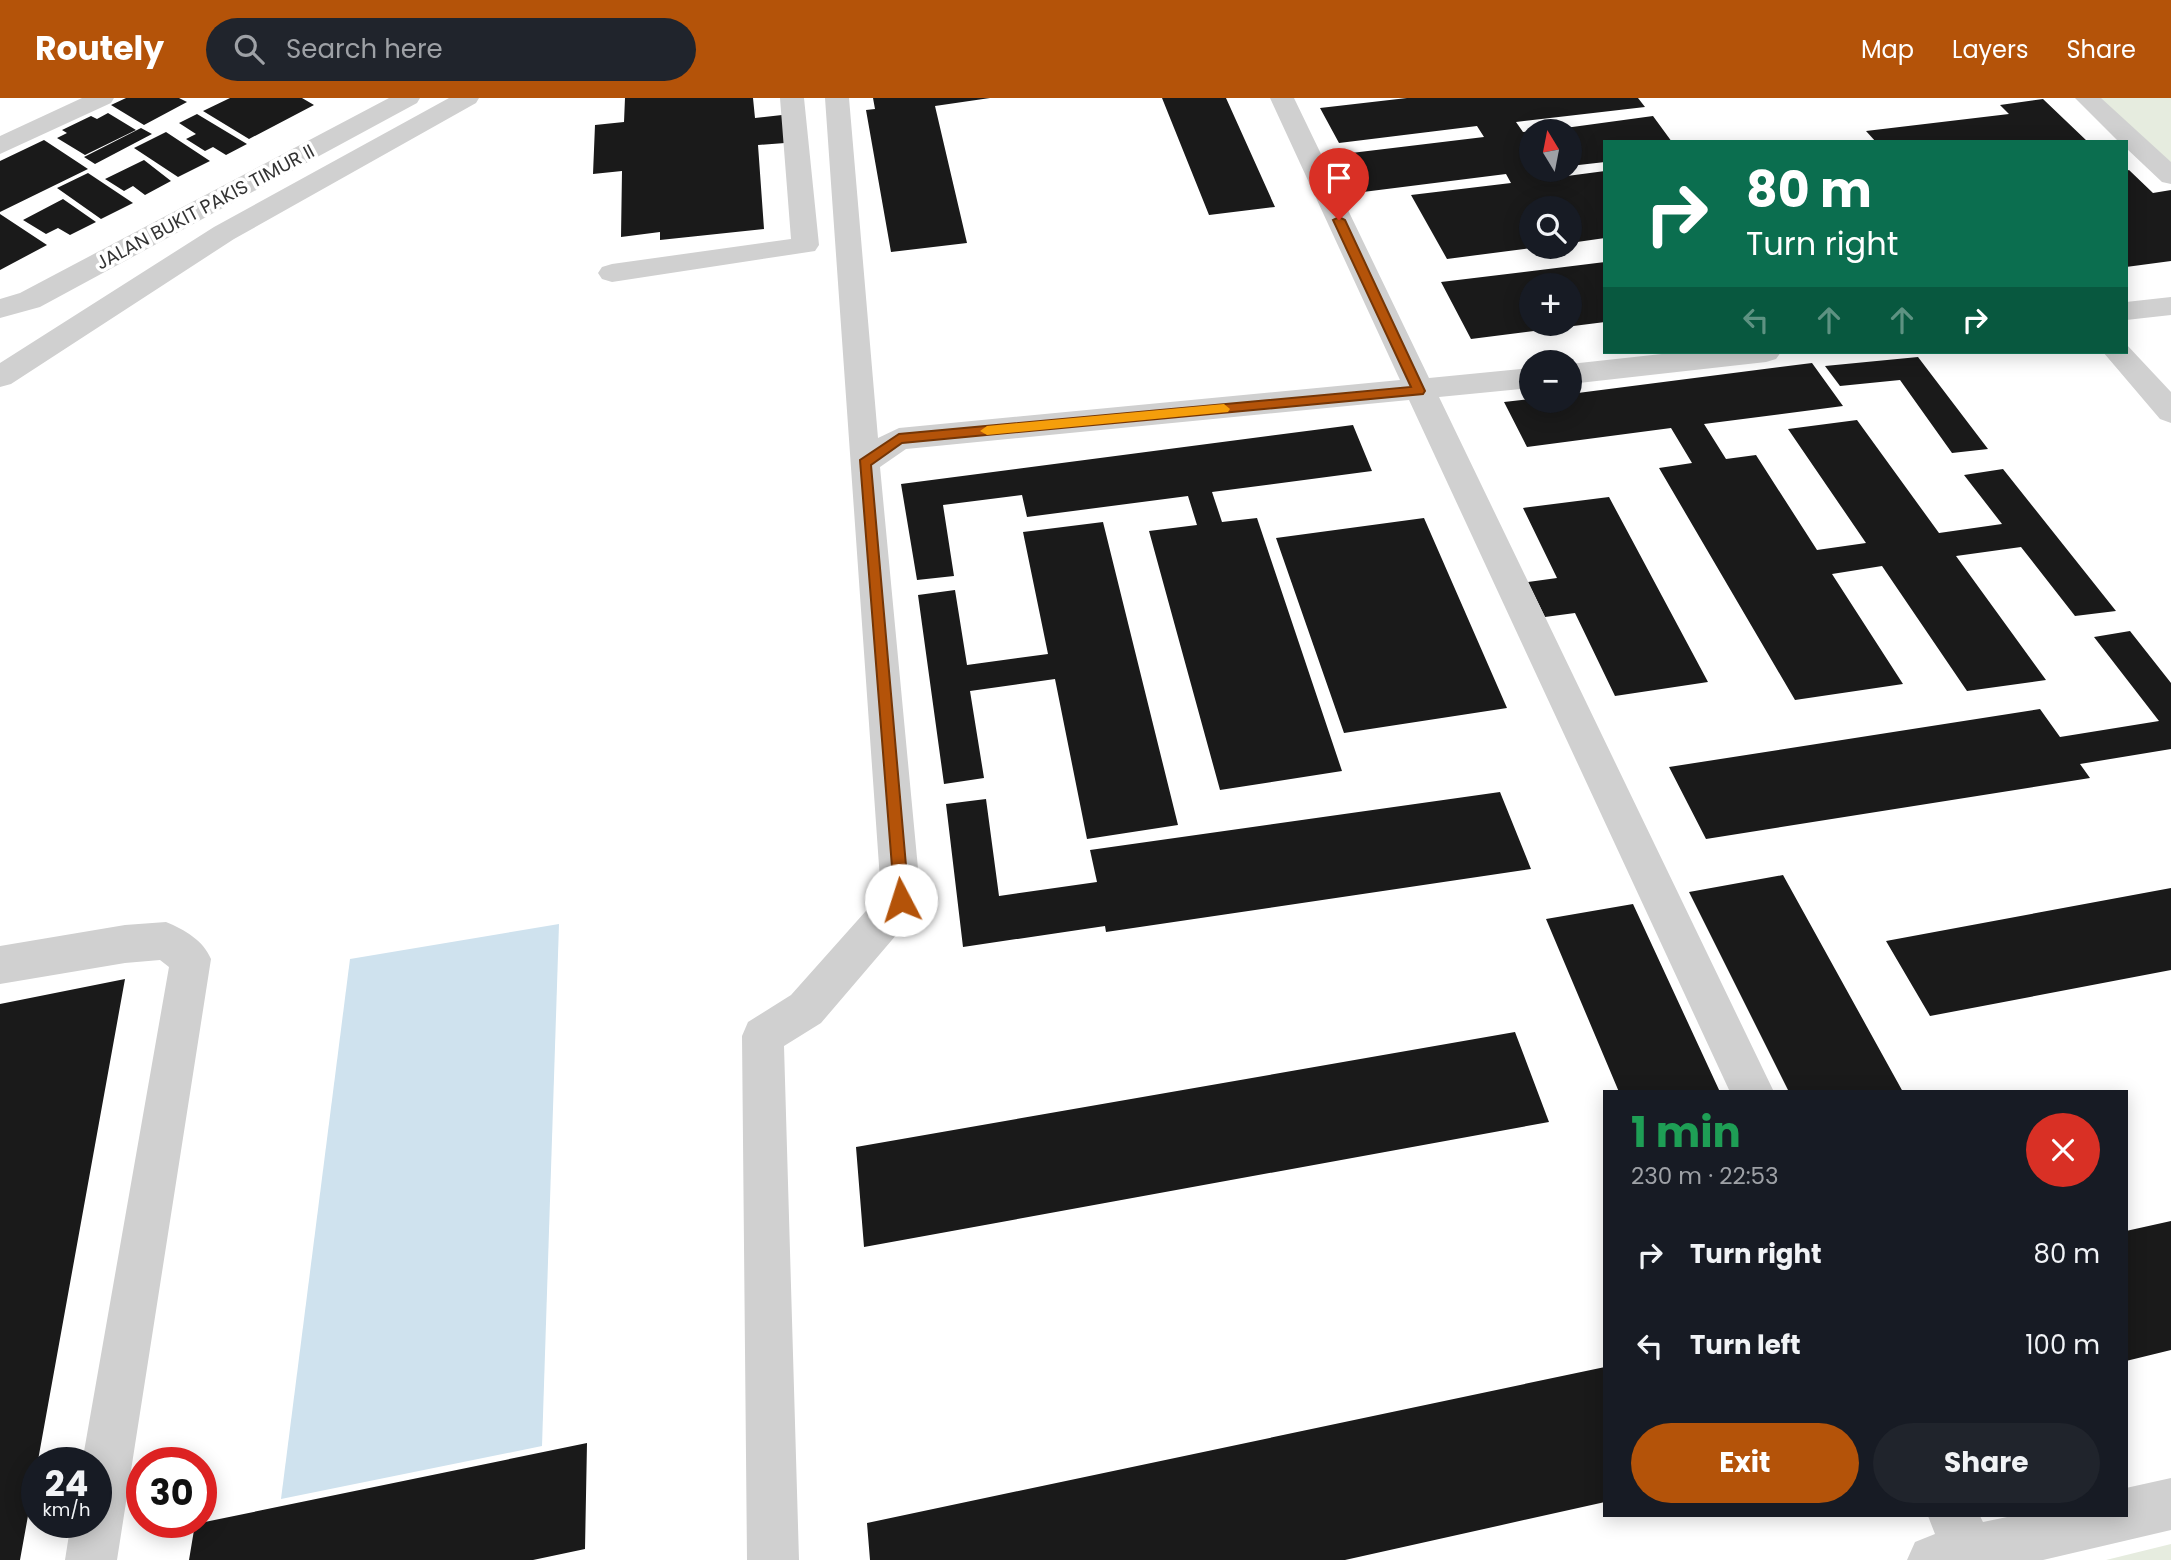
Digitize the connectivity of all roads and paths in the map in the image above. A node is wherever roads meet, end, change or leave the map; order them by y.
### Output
1 (102, 98) edge
2 (408, 98) edge
3 (467, 98) edge
4 (791, 98) edge
5 (837, 98) edge
6 (1282, 98) edge
7 (2087, 98) edge
8 (0, 146) edge
9 (2171, 176) edge
10 (612, 273) dead end
11 (2171, 306) edge
12 (0, 309) edge
13 (2128, 311) edge
14 (1748, 354) edge
15 (2120, 354) edge
16 (1582, 373) edge
17 (0, 377) edge
18 (1519, 379) edge
19 (1419, 391) junction
20 (2171, 412) edge
21 (864, 463) junction
22 (0, 965) edge
23 (1751, 1090) edge
24 (2171, 1504) edge
25 (2128, 1514) edge
26 (2111, 1517) edge
27 (1952, 1542) edge
28 (91, 1560) edge
29 (773, 1560) edge

1 - 8 street
2 - 12 street, JALAN BUKIT PAKIS TIMUR II
3 - 17 street
4 - 10 street
5 - 21 street
6 - 19 street
7 - 9 street
11 - 13 street
14 - 16 street
15 - 20 street
18 - 19 street
19 - 21 street
19 - 23 street
21 - 29 street
22 - 28 street
24 - 25 street
26 - 27 street

